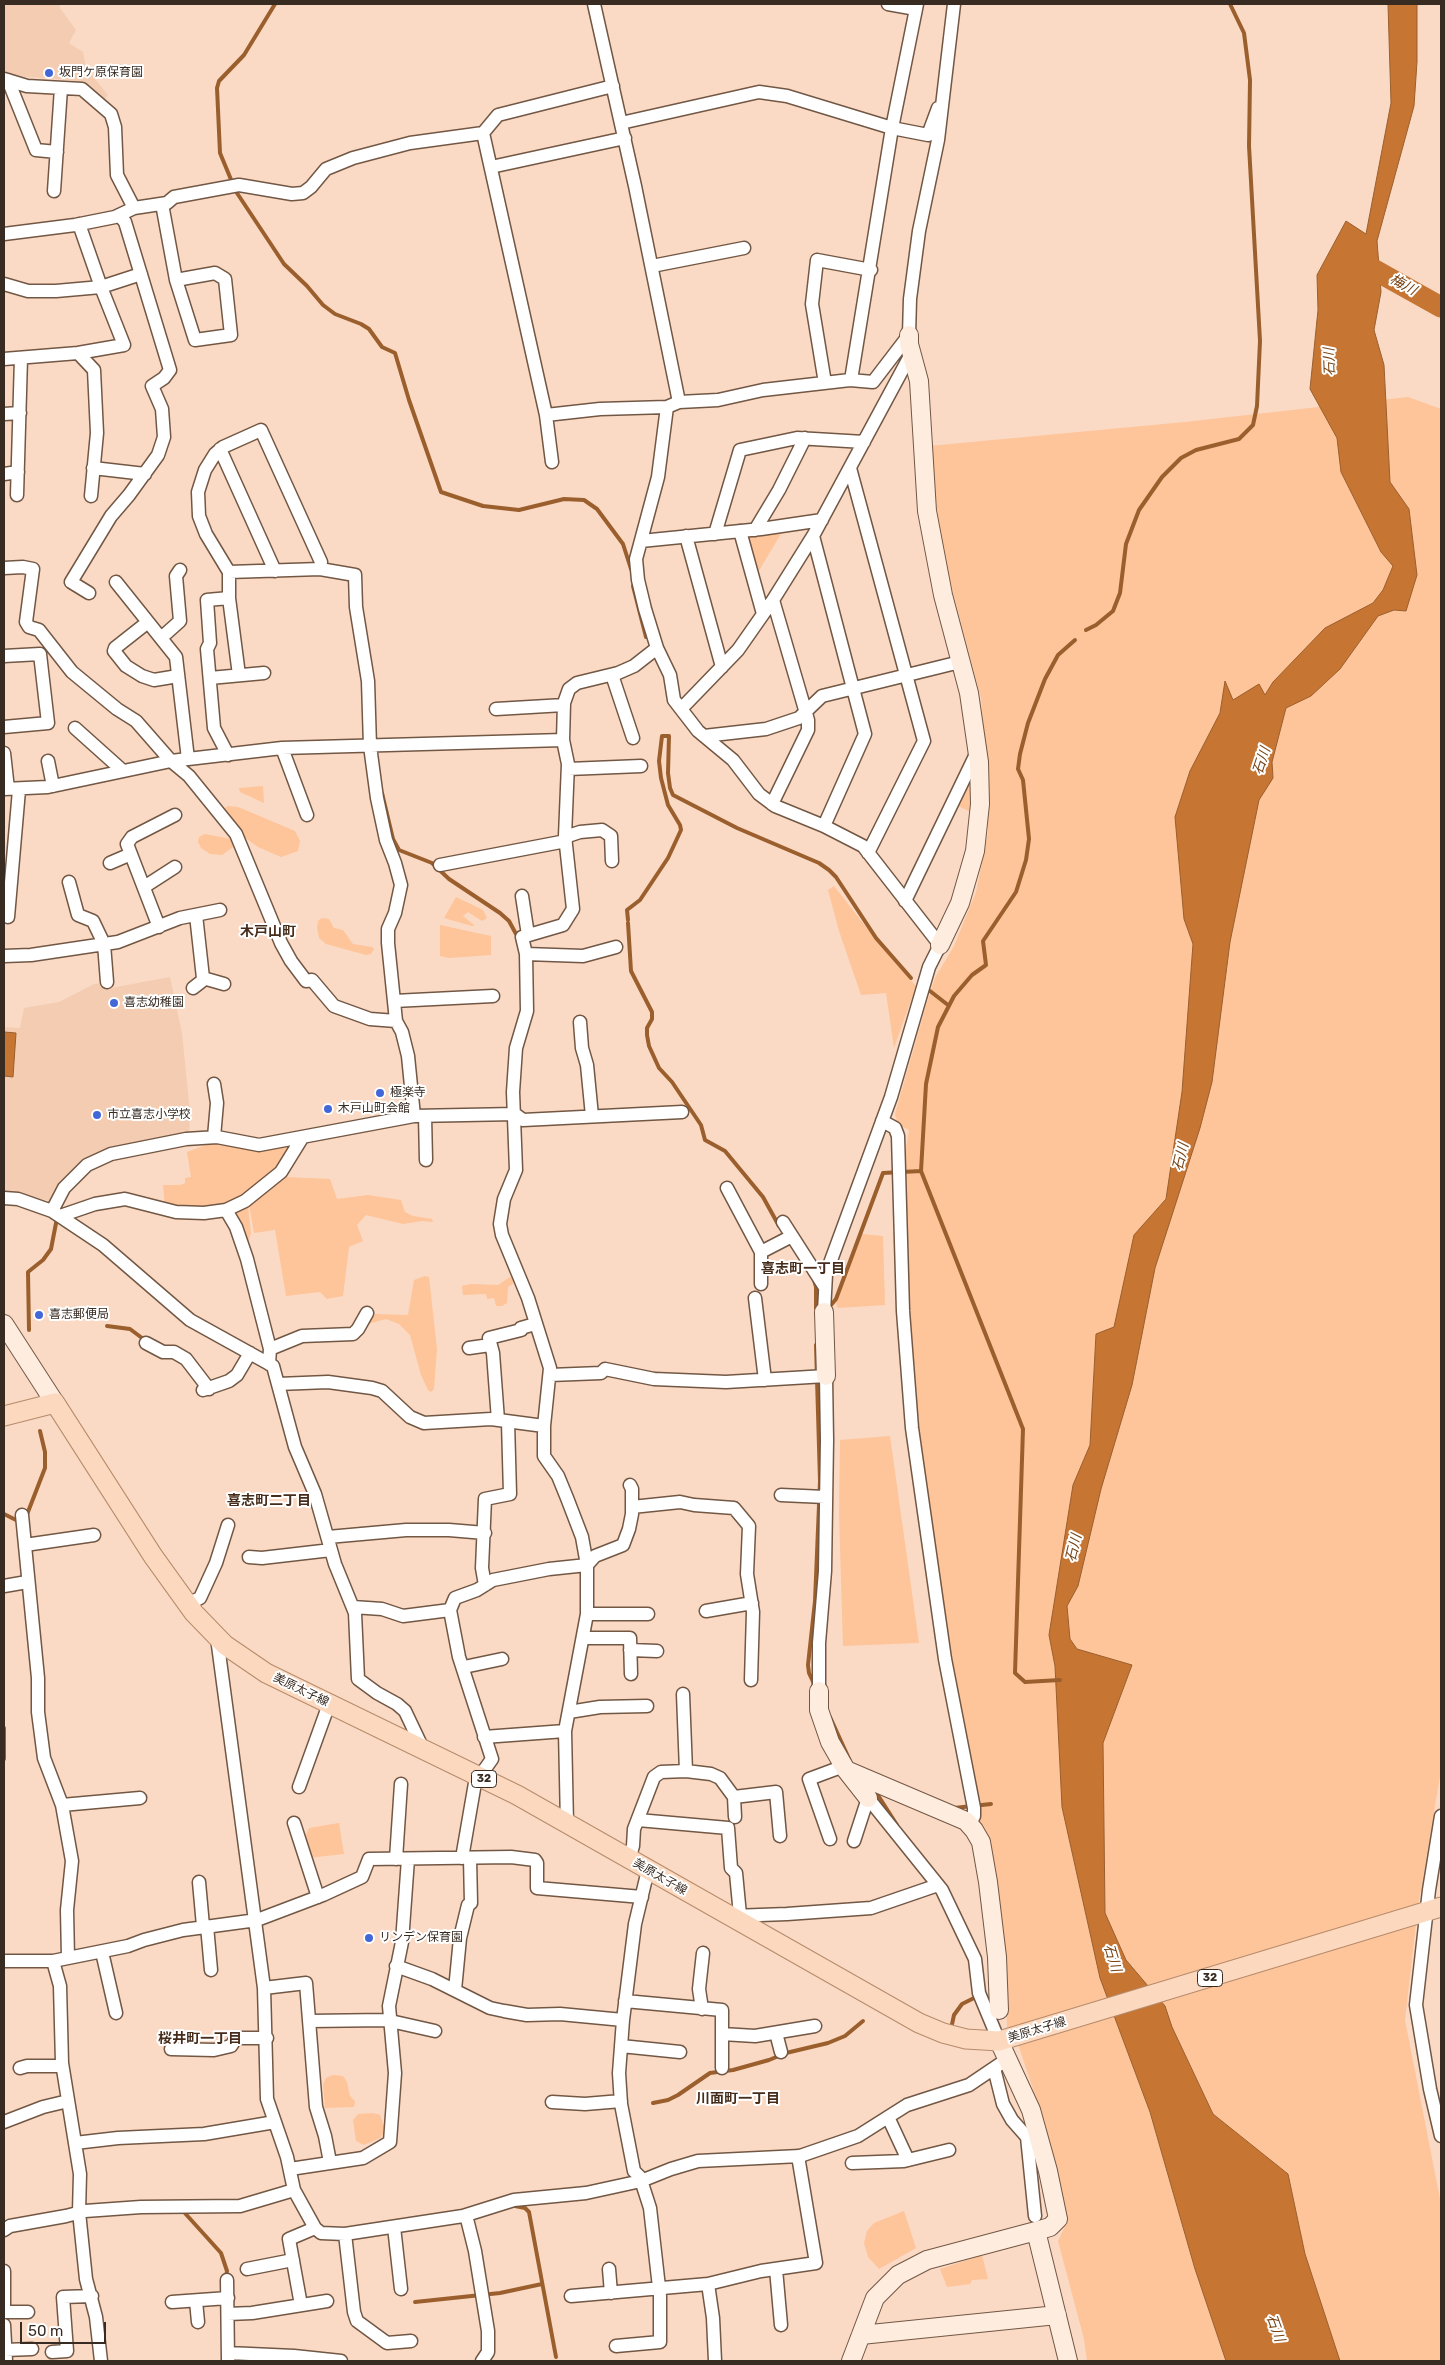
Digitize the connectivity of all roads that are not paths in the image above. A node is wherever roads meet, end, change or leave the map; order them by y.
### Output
1 (594, 4) edge
2 (888, 4) edge
3 (954, 4) edge
4 (917, 7) edge
5 (6, 79) edge
6 (613, 86) junction
7 (61, 88) junction
8 (943, 100) junction
9 (621, 123) junction
10 (892, 128) junction
11 (483, 133) junction
12 (625, 138) junction
13 (57, 152) junction
14 (490, 167) junction
15 (54, 191) dead end
16 (162, 204) junction
17 (134, 208) junction
18 (119, 215) junction
19 (79, 224) junction
20 (4, 234) edge
21 (744, 248) dead end
22 (652, 266) junction
23 (871, 270) junction
24 (141, 274) junction
25 (176, 280) junction
26 (4, 284) edge
27 (100, 287) junction
28 (909, 335) junction
29 (78, 353) junction
30 (911, 354) junction
31 (22, 358) junction
32 (4, 359) edge
33 (852, 380) junction
34 (825, 383) junction
35 (679, 402) junction
36 (667, 408) junction
37 (20, 413) junction
38 (4, 414) edge
39 (546, 415) junction
40 (805, 438) junction
41 (864, 442) junction
42 (220, 449) junction
43 (552, 462) dead end
44 (94, 468) junction
45 (850, 468) junction
46 (18, 472) junction
47 (4, 474) edge
48 (145, 474) junction
49 (18, 495) dead end
50 (91, 496) dead end
51 (822, 520) junction
52 (755, 530) junction
53 (740, 531) junction
54 (715, 534) junction
55 (686, 536) junction
56 (814, 536) junction
57 (641, 541) junction
58 (4, 568) edge
59 (320, 569) junction
60 (180, 570) dead end
61 (275, 570) junction
62 (229, 572) junction
63 (116, 582) dead end
64 (88, 593) dead end
65 (229, 598) junction
66 (773, 600) junction
67 (763, 614) junction
68 (148, 622) junction
69 (161, 638) junction
70 (657, 648) junction
71 (4, 656) edge
72 (960, 662) junction
73 (722, 667) junction
74 (264, 672) dead end
75 (612, 674) junction
76 (239, 675) junction
77 (906, 675) junction
78 (178, 676) junction
79 (210, 678) junction
80 (853, 688) junction
81 (564, 706) junction
82 (496, 709) dead end
83 (681, 709) junction
84 (805, 712) junction
85 (4, 728) edge
86 (75, 728) dead end
87 (704, 736) junction
88 (633, 738) dead end
89 (563, 740) junction
90 (370, 746) junction
91 (282, 748) junction
92 (978, 751) junction
93 (4, 752) edge
94 (228, 754) junction
95 (188, 759) junction
96 (48, 761) dead end
97 (171, 761) junction
98 (641, 766) dead end
99 (568, 769) junction
100 (123, 771) junction
101 (53, 786) junction
102 (10, 789) edge
103 (772, 804) junction
104 (175, 815) dead end
105 (307, 815) dead end
106 (824, 826) junction
107 (566, 839) junction
108 (868, 853) junction
109 (131, 854) junction
110 (612, 861) dead end
111 (110, 864) dead end
112 (440, 864) dead end
113 (174, 867) dead end
114 (69, 882) dead end
115 (144, 887) junction
116 (522, 896) dead end
117 (905, 901) junction
118 (220, 910) dead end
119 (196, 915) junction
120 (8, 918) dead end
121 (159, 927) junction
122 (528, 935) junction
123 (104, 944) junction
124 (940, 945) junction
125 (616, 947) dead end
126 (526, 954) junction
127 (4, 956) edge
128 (203, 978) junction
129 (107, 982) dead end
130 (224, 984) dead end
131 (193, 988) dead end
132 (493, 996) dead end
133 (394, 1001) junction
134 (396, 1021) junction
135 (580, 1022) dead end
136 (214, 1084) dead end
137 (682, 1112) dead end
138 (515, 1114) junction
139 (419, 1116) junction
140 (592, 1116) junction
141 (882, 1121) junction
142 (214, 1137) junction
143 (302, 1138) junction
144 (426, 1160) dead end
145 (727, 1188) dead end
146 (4, 1198) edge
147 (226, 1210) junction
148 (56, 1214) junction
149 (784, 1222) dead end
150 (792, 1236) junction
151 (761, 1252) junction
152 (761, 1284) dead end
153 (824, 1286) junction
154 (755, 1298) dead end
155 (824, 1312) joint
156 (367, 1313) dead end
157 (4, 1324) edge
158 (535, 1324) junction
159 (146, 1343) dead end
160 (490, 1346) junction
161 (469, 1348) dead end
162 (270, 1349) junction
163 (250, 1353) junction
164 (269, 1364) junction
165 (550, 1374) junction
166 (826, 1376) junction
167 (765, 1380) junction
168 (278, 1384) junction
169 (55, 1403) junction
170 (4, 1416) edge
171 (503, 1421) junction
172 (544, 1426) junction
173 (630, 1485) dead end
174 (782, 1495) dead end
175 (820, 1497) junction
176 (632, 1507) junction
177 (22, 1516) dead end
178 (228, 1525) dead end
179 (485, 1533) junction
180 (94, 1535) dead end
181 (328, 1537) junction
182 (25, 1545) junction
183 (331, 1550) junction
184 (249, 1557) dead end
185 (587, 1565) junction
186 (27, 1582) junction
187 (485, 1585) junction
188 (4, 1586) edge
189 (752, 1603) junction
190 (187, 1604) dead end
191 (353, 1607) junction
192 (450, 1610) junction
193 (706, 1611) dead end
194 (587, 1614) junction
195 (648, 1614) dead end
196 (217, 1638) junction
197 (583, 1638) junction
198 (630, 1650) junction
199 (658, 1651) dead end
200 (502, 1660) dead end
201 (464, 1667) junction
202 (631, 1674) dead end
203 (750, 1680) dead end
204 (819, 1691) joint
205 (683, 1694) dead end
206 (329, 1704) junction
207 (648, 1706) dead end
208 (569, 1712) junction
209 (565, 1731) junction
210 (484, 1737) junction
211 (424, 1751) junction
212 (845, 1768) junction
213 (686, 1771) junction
214 (479, 1777) junction
215 (401, 1784) dead end
216 (299, 1786) dead end
217 (734, 1797) junction
218 (140, 1798) dead end
219 (868, 1798) junction
220 (62, 1805) junction
221 (1441, 1816) edge
222 (735, 1817) dead end
223 (638, 1820) junction
224 (294, 1823) dead end
225 (567, 1824) junction
226 (970, 1824) junction
227 (780, 1836) dead end
228 (830, 1839) dead end
229 (854, 1841) dead end
230 (466, 1858) junction
231 (402, 1859) junction
232 (628, 1859) junction
233 (648, 1870) junction
234 (199, 1882) dead end
235 (938, 1885) junction
236 (318, 1898) junction
237 (642, 1898) junction
238 (1427, 1913) edge
239 (734, 1916) junction
240 (256, 1920) junction
241 (205, 1926) junction
242 (102, 1952) junction
243 (703, 1953) dead end
244 (68, 1958) junction
245 (4, 1961) edge
246 (53, 1961) junction
247 (396, 1966) junction
248 (211, 1970) dead end
249 (264, 1988) junction
250 (455, 1990) junction
251 (625, 2001) junction
252 (702, 2009) junction
253 (1000, 2010) joint
254 (116, 2013) dead end
255 (390, 2020) junction
256 (623, 2020) junction
257 (309, 2021) junction
258 (815, 2026) dead end
259 (435, 2031) dead end
260 (776, 2033) junction
261 (722, 2034) junction
262 (267, 2038) junction
263 (1003, 2040) junction
264 (621, 2046) junction
265 (171, 2049) dead end
266 (680, 2052) dead end
267 (781, 2052) dead end
268 (1000, 2064) junction
269 (62, 2066) junction
270 (20, 2068) dead end
271 (722, 2068) dead end
272 (68, 2100) junction
273 (621, 2101) junction
274 (552, 2102) dead end
275 (888, 2117) junction
276 (4, 2122) edge
277 (275, 2122) junction
278 (1441, 2136) edge
279 (75, 2143) junction
280 (949, 2150) dead end
281 (798, 2156) junction
282 (908, 2160) junction
283 (330, 2162) junction
284 (852, 2163) dead end
285 (290, 2169) junction
286 (641, 2181) junction
287 (294, 2190) junction
288 (79, 2212) junction
289 (466, 2215) junction
290 (1036, 2224) junction
291 (394, 2227) junction
292 (315, 2228) junction
293 (4, 2230) edge
294 (345, 2234) junction
295 (293, 2260) junction
296 (247, 2269) dead end
297 (609, 2269) dead end
298 (776, 2269) junction
299 (4, 2271) edge
300 (226, 2280) dead end
301 (708, 2284) junction
302 (401, 2289) dead end
303 (657, 2290) junction
304 (611, 2293) junction
305 (92, 2296) junction
306 (570, 2296) dead end
307 (228, 2298) junction
308 (196, 2300) junction
309 (327, 2301) dead end
310 (172, 2302) dead end
311 (301, 2305) junction
312 (4, 2306) edge
313 (4, 2312) edge
314 (28, 2312) dead end
315 (228, 2314) junction
316 (1057, 2315) junction
317 (198, 2322) dead end
318 (4, 2325) edge
319 (781, 2325) dead end
320 (861, 2335) junction
321 (411, 2341) dead end
322 (616, 2346) dead end
323 (32, 2349) dead end
324 (52, 2352) dead end
325 (5, 2356) edge
326 (228, 2357) edge
327 (293, 2359) edge
328 (326, 2360) edge
329 (101, 2361) edge
330 (342, 2361) edge
331 (482, 2361) edge
332 (715, 2361) edge
333 (850, 2361) edge
334 (1068, 2361) edge

1 - 6 street
2 - 4 street
3 - 8 street
4 - 10 street
5 - 7 street
5 - 13 street
6 - 9 street
6 - 11 street
7 - 13 street
7 - 17 street
8 - 10 street
8 - 28 street
9 - 10 street
9 - 12 street
10 - 23 street
11 - 14 street
11 - 16 street
12 - 14 street
12 - 22 street
13 - 15 street
14 - 39 street
16 - 17 street
16 - 25 street
17 - 18 street
18 - 19 street
18 - 24 street
19 - 20 street
19 - 27 street
21 - 22 street
22 - 35 street
23 - 33 street
23 - 34 street
24 - 27 street
24 - 48 street
25 - 25 street
26 - 27 street
27 - 29 street
28 - 30 street
28 - 33 street
29 - 31 street
29 - 44 street
30 - 41 street
30 - 72 street
31 - 32 street
31 - 37 street
33 - 34 street
34 - 35 street
35 - 36 street
36 - 39 street
36 - 57 street
37 - 38 street
37 - 46 street
39 - 43 street
40 - 41 street
40 - 52 street
40 - 54 street
41 - 45 street
42 - 59 street
42 - 61 street
42 - 62 street
44 - 48 street
44 - 50 street
45 - 51 street
45 - 77 street
46 - 47 street
46 - 49 street
48 - 64 street
51 - 52 street
51 - 56 street
52 - 53 street
53 - 54 street
53 - 67 street
54 - 55 street
55 - 57 street
55 - 73 street
56 - 66 street
56 - 80 street
57 - 70 street
58 - 97 street
59 - 61 street
59 - 90 street
60 - 69 street
61 - 62 street
62 - 65 street
63 - 68 street
65 - 76 street
65 - 79 street
66 - 67 street
66 - 84 street
67 - 73 street
68 - 69 street
68 - 78 street
69 - 78 street
70 - 75 street
70 - 83 street
71 - 85 street
72 - 77 street
72 - 92 street
73 - 83 street
74 - 76 street
75 - 81 street
75 - 88 street
76 - 79 street
77 - 80 street
77 - 108 street
78 - 95 street
79 - 94 street
80 - 84 street
80 - 106 street
81 - 82 street
81 - 89 street
83 - 87 street
84 - 87 street
84 - 103 street
86 - 100 street
87 - 103 street
89 - 90 street
89 - 99 street
90 - 91 street
90 - 133 street
91 - 94 street
91 - 105 street
92 - 117 street
92 - 124 street
93 - 102 street
94 - 95 street
95 - 97 street
96 - 101 street
97 - 100 street
97 - 134 street
98 - 99 street
99 - 107 street
100 - 101 street
101 - 102 street
102 - 120 street
103 - 106 street
104 - 109 street
106 - 108 street
107 - 110 street
107 - 112 street
107 - 122 street
108 - 117 street
109 - 111 street
109 - 115 street
113 - 115 street
114 - 123 street
115 - 121 street
116 - 122 street
117 - 124 street
118 - 119 street
119 - 121 street
119 - 128 street
121 - 123 street
122 - 126 street
123 - 127 street
123 - 129 street
124 - 141 street
125 - 126 street
126 - 138 street
128 - 130 street
128 - 131 street
132 - 133 street
133 - 134 street
134 - 139 street
135 - 140 street
136 - 142 street
137 - 140 street
138 - 139 street
138 - 140 street
138 - 158 street
139 - 143 street
139 - 144 street
141 - 153 street
141 - 226 street
142 - 143 street
142 - 148 street
143 - 147 street
145 - 151 street
146 - 148 street
147 - 148 street
147 - 162 street
148 - 163 street
149 - 150 street
150 - 151 street
150 - 153 street
151 - 152 street
153 - 155 street
154 - 167 street
155 - 166 street
156 - 162 street
157 - 169 street
158 - 160 street
158 - 165 street
159 - 163 street
160 - 161 street
160 - 171 street
162 - 164 street
163 - 164 street
164 - 168 street
165 - 167 street
165 - 172 street
166 - 167 street
166 - 175 street
168 - 171 street
168 - 181 street
169 - 170 main road
169 - 196 main road, 美原太子線 / 32
171 - 172 street
171 - 179 street
172 - 185 street
173 - 176 street
174 - 175 street
175 - 204 street
176 - 185 street
176 - 189 street
177 - 182 street
178 - 190 street
179 - 181 street
179 - 187 street
180 - 182 street
181 - 183 street
182 - 186 street
183 - 184 street
183 - 191 street
185 - 187 street
185 - 194 street
186 - 188 street
186 - 220 street
187 - 192 street
189 - 193 street
189 - 203 street
191 - 192 street
191 - 211 street
192 - 201 street
194 - 195 street
194 - 197 street
196 - 206 main road, 美原太子線 / 32
196 - 240 street
197 - 198 street
197 - 208 street
198 - 199 street
198 - 202 street
200 - 201 street
201 - 210 street
204 - 212 street
205 - 213 street
206 - 211 main road, 美原太子線 / 32
206 - 216 street
207 - 208 street
208 - 209 street
209 - 210 street
209 - 225 street
210 - 214 street
211 - 214 main road, 美原太子線 / 32
212 - 219 street
212 - 226 street
212 - 228 street
213 - 217 street
213 - 223 street
214 - 225 main road, 美原太子線 / 32
214 - 230 street
215 - 231 street
217 - 222 street
217 - 227 street
218 - 220 street
219 - 229 street
219 - 235 street
220 - 244 street
221 - 238 street
223 - 232 street
223 - 239 street
224 - 236 street
225 - 232 main road, 美原太子線 / 32
226 - 253 street
230 - 231 street
230 - 237 street
230 - 250 street
231 - 236 street
231 - 247 street
232 - 233 main road, 美原太子線 / 32
233 - 237 street
233 - 239 main road, 美原太子線 / 32
234 - 241 street
235 - 239 street
235 - 263 street
236 - 240 street
237 - 251 street
238 - 263 main road, 美原太子線 / 32
238 - 278 street
239 - 263 main road, 美原太子線 / 32
240 - 241 street
240 - 249 street
241 - 242 street
241 - 248 street
242 - 244 street
242 - 254 street
243 - 252 street
244 - 246 street
245 - 246 street
246 - 269 street
247 - 250 street
247 - 255 street
249 - 257 street
249 - 262 street
250 - 256 street
251 - 252 street
251 - 256 street
252 - 261 street
253 - 263 street
255 - 257 street
255 - 259 street
255 - 283 street
256 - 264 street
257 - 283 street
258 - 260 street
260 - 261 street
260 - 267 street
261 - 271 street
262 - 265 street
262 - 277 street
263 - 268 street
264 - 266 street
264 - 273 street
268 - 275 street
268 - 290 street
268 - 290 street
269 - 270 street
269 - 272 street
272 - 276 street
272 - 279 street
273 - 274 street
273 - 286 street
275 - 281 street
275 - 282 street
277 - 279 street
277 - 285 street
279 - 288 street
280 - 282 street
281 - 286 street
281 - 298 street
282 - 284 street
283 - 285 street
285 - 287 street
286 - 289 street
286 - 303 street
287 - 288 street
287 - 292 street
288 - 293 street
288 - 305 street
289 - 291 street
289 - 331 street
290 - 316 street
290 - 320 street
291 - 294 street
291 - 302 street
292 - 294 street
292 - 295 street
294 - 321 street
295 - 296 street
295 - 311 street
297 - 304 street
298 - 301 street
298 - 319 street
299 - 312 street
300 - 307 street
301 - 303 street
301 - 332 street
303 - 304 street
303 - 322 street
304 - 306 street
305 - 324 street
305 - 329 street
307 - 308 street
307 - 315 street
308 - 310 street
308 - 317 street
309 - 311 street
311 - 315 street
313 - 314 street
315 - 326 street
316 - 320 street
316 - 334 street
318 - 325 street
320 - 333 street
323 - 325 street
326 - 327 street
327 - 328 street
328 - 330 street

